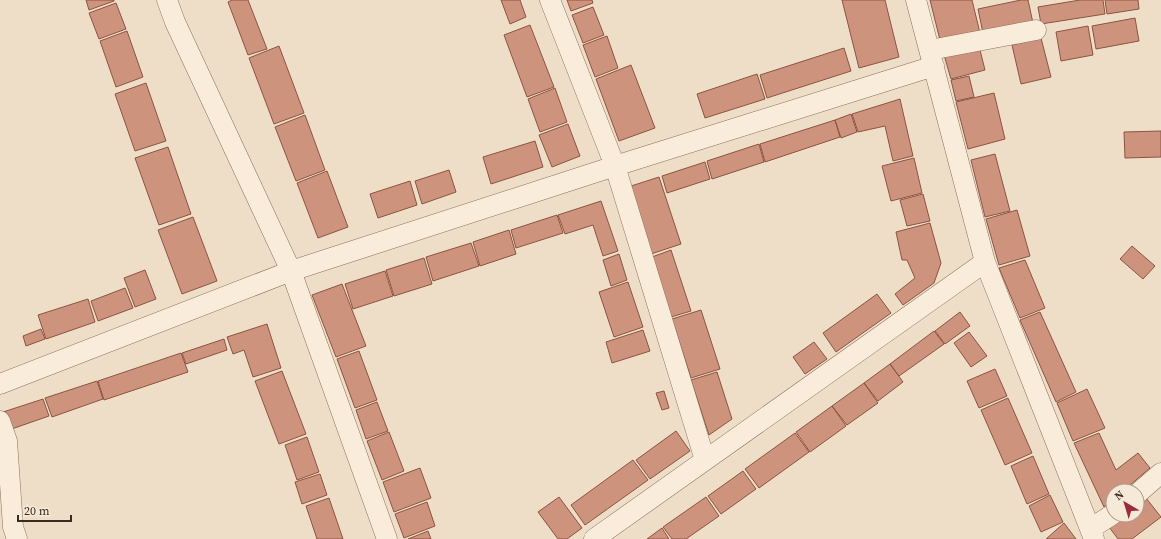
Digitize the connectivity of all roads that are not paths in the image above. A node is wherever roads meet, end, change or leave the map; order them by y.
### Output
1 (167, 0) edge
2 (550, 0) edge
3 (916, 0) edge
4 (1036, 30) dead end
5 (932, 58) junction
6 (615, 166) junction
7 (985, 262) junction
8 (291, 271) junction
9 (0, 384) edge
10 (0, 421) edge
11 (705, 460) junction
12 (1161, 473) edge
13 (1145, 487) edge
14 (1105, 522) edge
15 (1092, 536) edge
16 (17, 539) edge
17 (387, 539) edge
18 (594, 539) edge

1 - 8 street
2 - 6 street
3 - 5 street
4 - 5 street
5 - 6 street
5 - 7 street
6 - 8 street
6 - 11 street
7 - 11 street
7 - 15 street
8 - 9 street
8 - 17 street
10 - 16 street
11 - 18 street
12 - 13 street
14 - 15 street

